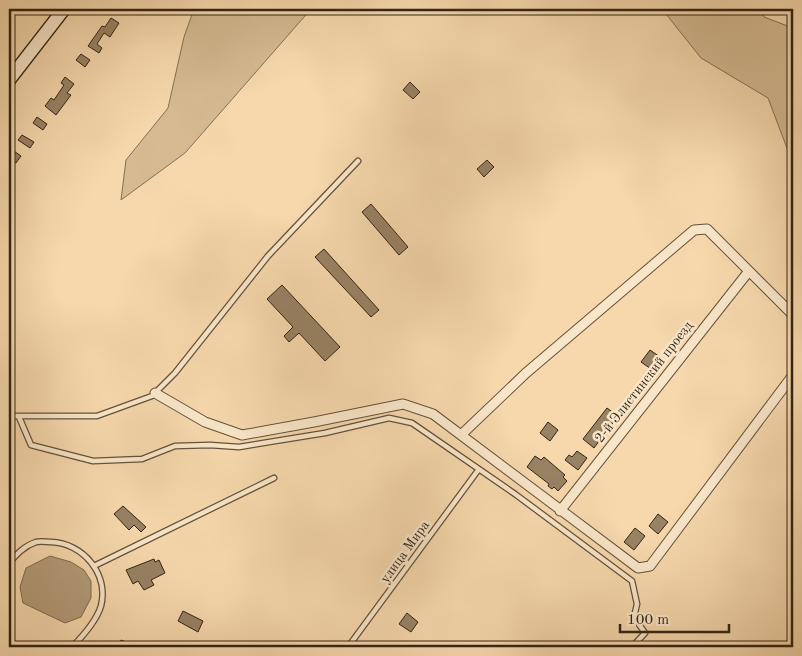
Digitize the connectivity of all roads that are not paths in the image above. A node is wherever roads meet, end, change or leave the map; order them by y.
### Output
1 (64, 9) edge
2 (9, 80) edge
3 (358, 161) dead end
4 (749, 271) junction
5 (793, 315) edge
6 (793, 375) edge
7 (155, 393) junction
8 (9, 416) edge
9 (19, 417) junction
10 (461, 435) junction
11 (479, 469) junction
12 (274, 478) dead end
13 (560, 511) junction
14 (9, 563) edge
15 (94, 566) junction
16 (72, 647) edge
17 (348, 647) edge
18 (632, 647) edge

1 - 2 street
3 - 7 lane
4 - 5 street
4 - 10 street
4 - 13 street, 2-й Элистинский проезд
6 - 13 street
7 - 9 lane
7 - 10 street
8 - 9 lane
9 - 11 lane
10 - 13 street
11 - 17 lane, улица Мира
11 - 18 lane
12 - 15 lane
14 - 15 lane
15 - 16 lane

